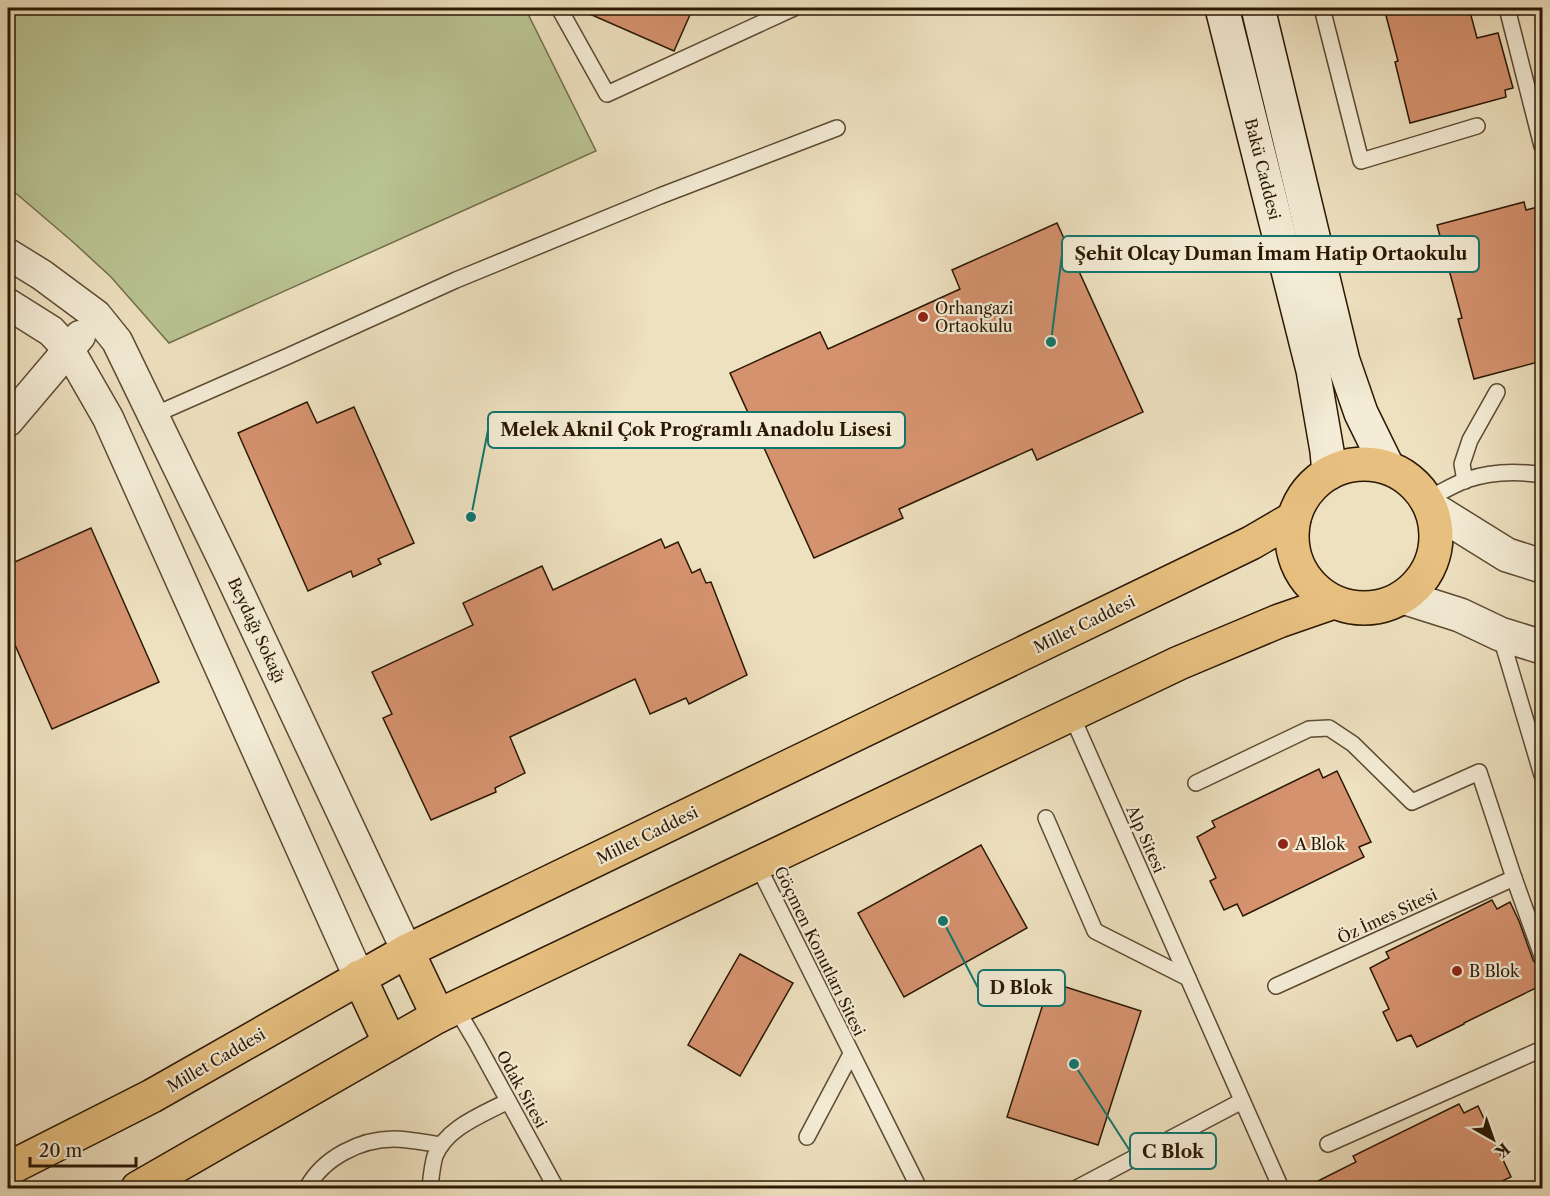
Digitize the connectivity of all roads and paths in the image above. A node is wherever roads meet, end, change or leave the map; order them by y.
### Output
1 (559, 8) edge
2 (794, 8) edge
3 (1222, 8) edge
4 (1258, 8) edge
5 (1322, 8) edge
6 (1508, 8) edge
7 (1477, 126) dead end
8 (837, 129) dead end
9 (1542, 146) edge
10 (8, 254) edge
11 (8, 304) edge
12 (96, 315) junction
13 (69, 350) junction
14 (1497, 392) dead end
15 (154, 415) junction
16 (8, 421) edge
17 (1387, 466) junction
18 (1329, 473) junction
19 (1542, 476) edge
20 (1465, 481) junction
21 (1430, 504) junction
22 (1294, 518) junction
23 (1542, 566) edge
24 (1403, 597) junction
25 (1334, 602) junction
26 (1500, 634) junction
27 (1542, 647) edge
28 (1071, 714) junction
29 (1542, 775) edge
30 (1196, 783) dead end
31 (1046, 818) dead end
32 (757, 864) junction
33 (1514, 878) junction
34 (407, 951) junction
35 (1542, 956) edge
36 (359, 977) junction
37 (1188, 978) junction
38 (1276, 987) dead end
39 (447, 1012) junction
40 (390, 1043) junction
41 (1542, 1049) edge
42 (851, 1054) junction
43 (508, 1101) junction
44 (1242, 1101) junction
45 (807, 1137) dead end
46 (1328, 1144) dead end
47 (441, 1145) junction
48 (8, 1169) edge
49 (138, 1188) edge
50 (307, 1188) edge
51 (430, 1188) edge
52 (555, 1188) edge
53 (919, 1188) edge
54 (1077, 1188) edge
55 (1281, 1188) edge

1 - 2 lane
3 - 18 main road, Bakü Caddesi
4 - 17 main road, Bakü Caddesi
5 - 7 lane
6 - 9 lane
8 - 15 lane
10 - 12 street, Beydağı Sokağı
11 - 13 street
12 - 13 street
12 - 15 street, Beydağı Sokağı
13 - 16 street
13 - 36 street
14 - 20 lane
15 - 34 street, Beydağı Sokağı
17 - 18 main road
17 - 21 main road
18 - 22 main road
19 - 20 lane
20 - 21 lane
21 - 23 main road
21 - 24 main road
22 - 25 main road
22 - 34 main road, Millet Caddesi
24 - 25 main road
24 - 26 main road
25 - 28 main road
26 - 27 main road
26 - 29 lane
28 - 32 main road
28 - 37 lane, Alp Sitesi
30 - 33 lane
31 - 37 lane
32 - 39 main road
32 - 42 lane, Göçmen Konutları Sitesi
33 - 35 lane
33 - 38 lane, Öz İmes Sitesi
34 - 36 main road, Millet Caddesi
34 - 39 main road
36 - 40 main road
36 - 48 main road, Millet Caddesi
37 - 44 lane, Alp Sitesi
39 - 40 main road
39 - 43 lane, Odak Sitesi
40 - 49 main road
41 - 46 lane
42 - 45 lane, Göçmen Konutları Sitesi
42 - 53 lane, Göçmen Konutları Sitesi
43 - 47 lane
43 - 52 lane, Odak Sitesi
44 - 54 lane
44 - 55 lane, Alp Sitesi
47 - 50 lane
47 - 51 lane

